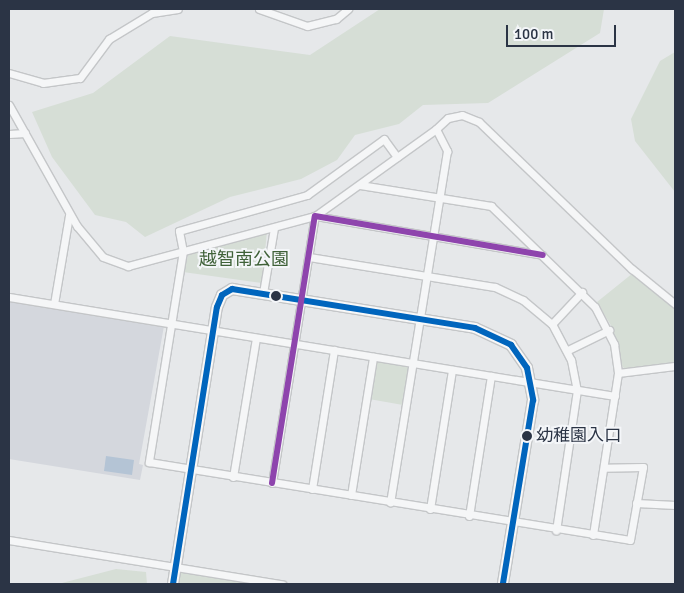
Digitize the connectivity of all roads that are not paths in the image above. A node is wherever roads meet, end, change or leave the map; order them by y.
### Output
1 (178, 9) edge
2 (259, 9) edge
3 (348, 9) edge
4 (9, 73) edge
5 (9, 105) edge
6 (436, 129) junction
7 (25, 133) junction
8 (9, 134) edge
9 (397, 157) junction
10 (360, 185) junction
11 (440, 197) junction
12 (69, 215) junction
13 (316, 216) junction
14 (274, 228) junction
15 (434, 237) junction
16 (183, 251) junction
17 (543, 255) junction
18 (310, 257) junction
19 (427, 276) junction
20 (582, 292) junction
21 (263, 294) junction
22 (9, 297) edge
23 (303, 300) junction
24 (54, 304) junction
25 (675, 304) edge
26 (420, 319) junction
27 (172, 324) junction
28 (552, 324) junction
29 (609, 330) junction
30 (214, 331) junction
31 (256, 338) junction
32 (295, 344) junction
33 (334, 350) junction
34 (568, 350) junction
35 (373, 357) junction
36 (413, 363) junction
37 (675, 366) edge
38 (452, 370) junction
39 (618, 373) junction
40 (491, 376) junction
41 (532, 382) junction
42 (577, 390) junction
43 (615, 396) junction
44 (604, 468) junction
45 (191, 470) junction
46 (233, 477) junction
47 (272, 483) junction
48 (312, 489) junction
49 (351, 495) junction
50 (390, 502) junction
51 (636, 503) junction
52 (675, 505) edge
53 (430, 509) junction
54 (469, 516) junction
55 (513, 523) junction
56 (556, 530) junction
57 (593, 535) junction
58 (9, 540) edge
59 (176, 567) junction
60 (173, 584) edge
61 (282, 584) edge
62 (503, 584) edge

1 - 4 street
2 - 3 street
5 - 7 street
6 - 9 street
6 - 11 street
6 - 25 street
7 - 8 street
7 - 12 street
9 - 10 street
9 - 16 street
10 - 11 street
10 - 13 street
11 - 15 street
11 - 17 street
12 - 16 street
12 - 24 street
13 - 14 street
13 - 15 street
13 - 18 street
14 - 16 street
14 - 21 street
15 - 17 street
15 - 19 street
16 - 27 street
17 - 20 street
18 - 19 street
18 - 23 street
19 - 26 street
19 - 28 street
20 - 28 street
20 - 29 street
21 - 23 street
21 - 30 street
22 - 24 street
23 - 26 street
23 - 32 street
24 - 27 street
26 - 36 street
26 - 41 street
27 - 30 street
27 - 45 street
28 - 34 street
29 - 34 street
29 - 39 street
30 - 31 street
30 - 45 street
31 - 32 street
31 - 46 street
32 - 33 street
32 - 47 street
33 - 35 street
33 - 48 street
34 - 42 street
35 - 36 street
35 - 49 street
36 - 38 street
36 - 50 street
37 - 39 street
38 - 40 street
38 - 53 street
39 - 43 street
40 - 41 street
40 - 54 street
41 - 42 street
41 - 55 street
42 - 43 street
42 - 56 street
43 - 44 street
44 - 51 street
44 - 57 street
45 - 46 street
45 - 59 street
46 - 47 street
47 - 48 street
48 - 49 street
49 - 50 street
50 - 53 street
51 - 52 street
51 - 57 street
53 - 54 street
54 - 55 street
55 - 56 street
55 - 62 street
56 - 57 street
58 - 59 street
59 - 60 street
59 - 61 street

